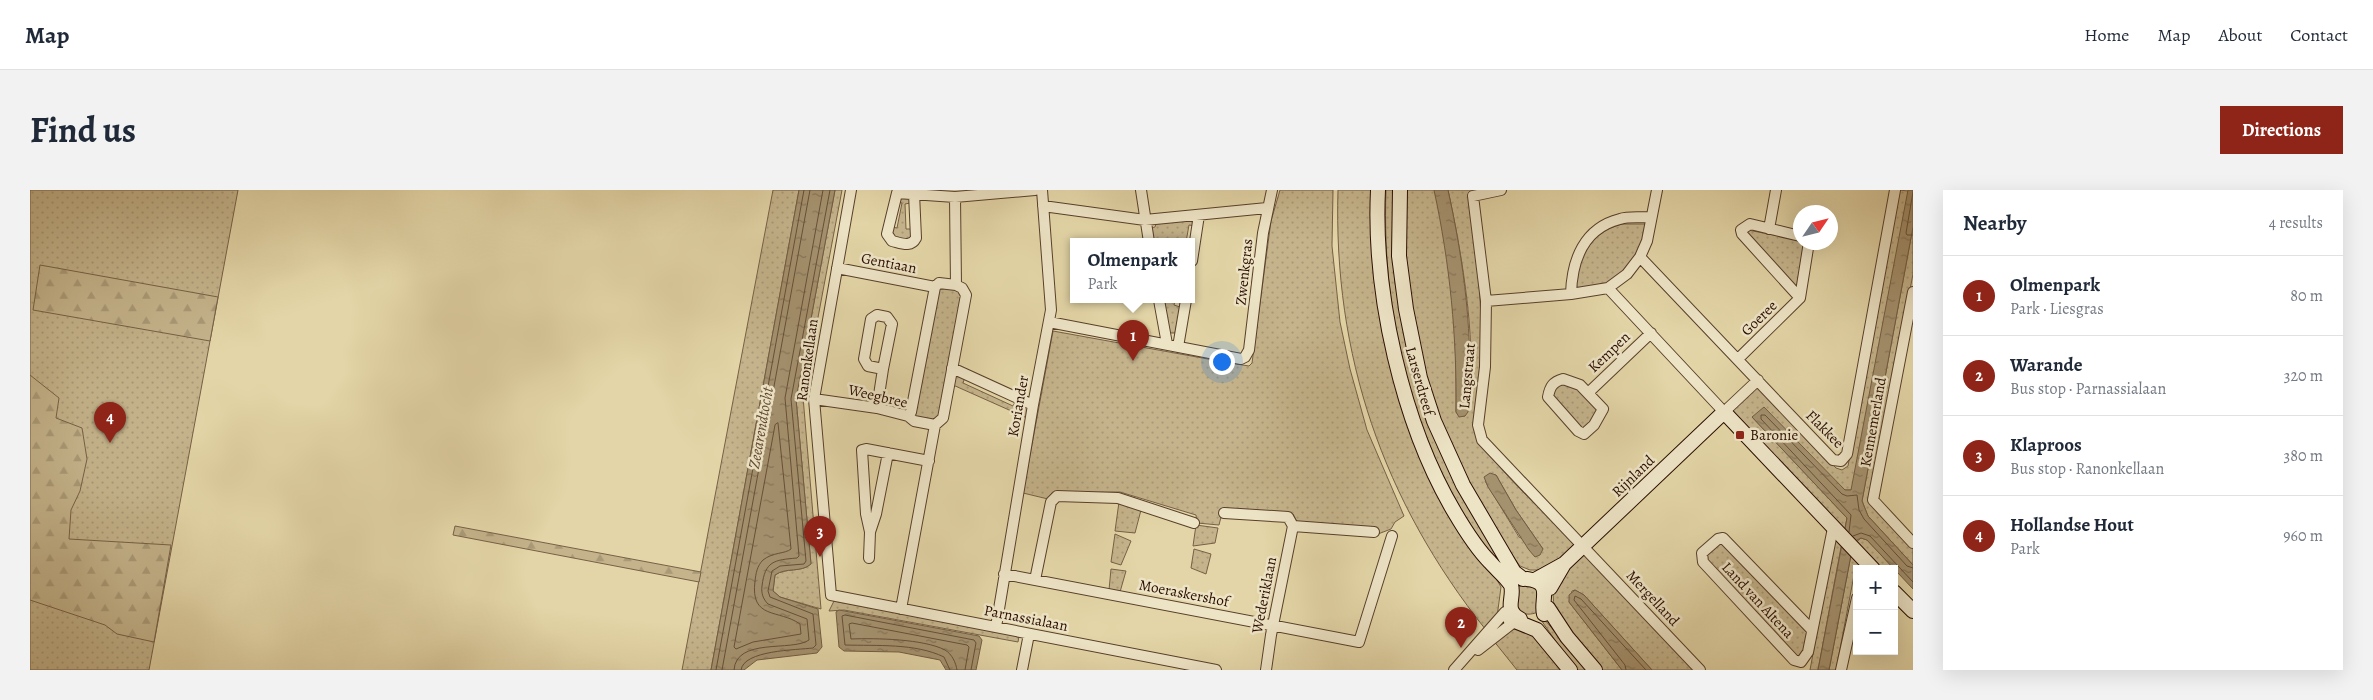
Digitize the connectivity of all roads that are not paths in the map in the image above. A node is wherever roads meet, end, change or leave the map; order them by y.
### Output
1 (851, 190) edge
2 (1035, 190) edge
3 (1042, 190) edge
4 (1141, 190) edge
5 (1272, 190) edge
6 (1378, 190) edge
7 (1400, 190) edge
8 (1500, 190) edge
9 (1657, 190) edge
10 (1776, 190) edge
11 (1895, 190) edge
12 (914, 194) junction
13 (955, 197) junction
14 (1043, 206) junction
15 (1267, 208) junction
16 (1199, 215) junction
17 (1651, 217) junction
18 (1145, 220) junction
19 (1769, 229) junction
20 (1793, 234) edge
21 (1148, 238) edge
22 (1195, 241) edge
23 (1809, 250) edge
24 (1640, 257) junction
25 (837, 268) junction
26 (956, 285) junction
27 (935, 287) junction
28 (1608, 288) junction
29 (1913, 292) edge
30 (1571, 294) junction
31 (1800, 298) junction
32 (1486, 301) junction
33 (1159, 303) edge
34 (1185, 303) edge
35 (1049, 322) junction
36 (1651, 333) junction
37 (1166, 344) junction
38 (1178, 346) junction
39 (1738, 359) junction
40 (952, 368) junction
41 (883, 369) junction
42 (1758, 380) junction
43 (1588, 393) junction
44 (814, 399) junction
45 (1033, 405) junction
46 (877, 408) junction
47 (1724, 412) junction
48 (908, 416) junction
49 (935, 425) junction
50 (888, 453) junction
51 (929, 461) junction
52 (1224, 513) dead end
53 (1194, 523) dead end
54 (1293, 526) junction
55 (870, 532) junction
56 (1374, 532) dead end
57 (1837, 532) junction
58 (1392, 536) dead end
59 (1913, 544) edge
60 (1584, 546) junction
61 (869, 558) dead end
62 (1866, 565) edge
63 (1004, 574) junction
64 (1035, 580) junction
65 (1528, 582) junction
66 (831, 595) joint
67 (1898, 596) edge
68 (901, 609) junction
69 (1855, 610) edge
70 (1913, 612) edge
71 (1527, 617) junction
72 (1273, 626) junction
73 (996, 627) junction
74 (1812, 630) junction
75 (1029, 634) junction
76 (1844, 668) edge
77 (1022, 670) edge
78 (1216, 670) edge
79 (1266, 670) edge
80 (1454, 670) edge
81 (1570, 670) edge
82 (1595, 670) edge
83 (1700, 670) edge

1 - 25 street, Ranonkellaan
2 - 13 street
3 - 14 street, Koriander
4 - 18 street
5 - 15 street, Zwenkgras
6 - 65 main road, Larserdreef
7 - 65 main road, Larserdreef
8 - 32 street, Langstraat
9 - 17 street
10 - 19 street
11 - 42 street, Flakkee
12 - 12 street
12 - 13 street
13 - 26 street
14 - 18 street
14 - 35 street, Koriander
15 - 16 street
15 - 38 street, Zwenkgras
16 - 18 street
16 - 22 street
17 - 24 street
17 - 30 street
18 - 21 street
19 - 20 street
19 - 31 street
23 - 31 street
24 - 28 street
24 - 39 street, Flakkee
25 - 27 street, Gentiaan
25 - 44 street, Ranonkellaan
26 - 27 street, Gentiaan
26 - 40 street
27 - 48 street
28 - 30 street
28 - 36 street
29 - 59 street, Kennemerland
30 - 32 street
31 - 39 street, Goeree
32 - 60 street, Langstraat
33 - 37 street
34 - 38 street
35 - 37 street
35 - 45 street, Koriander
36 - 43 street, Kempen
36 - 47 street
37 - 38 street
39 - 42 street, Flakkee
40 - 45 street
40 - 49 street
41 - 41 street
41 - 46 street
42 - 47 street, Rijnland
43 - 43 street, Kempen
44 - 46 street, Weegbree
44 - 66 street, Ranonkellaan
45 - 63 street, Koriander
46 - 48 street, Weegbree
47 - 57 main road
47 - 60 main road, Rijnland
48 - 49 street, Weegbree
49 - 51 street
50 - 51 street
50 - 55 street
50 - 55 street
51 - 68 street
52 - 54 street
53 - 64 street
54 - 56 street
54 - 72 street, Wederiklaan
55 - 61 street
57 - 62 main road
57 - 74 street, Land van Altena
58 - 72 street, Moeraskershof
60 - 65 main road, Rijnland
60 - 83 street, Mergelland
63 - 64 street, Moeraskershof
63 - 73 street, Koriander
64 - 72 street, Moeraskershof
65 - 71 main road
65 - 71 main road
66 - 68 street, Parnassialaan
67 - 70 main road
68 - 73 street, Parnassialaan
69 - 76 street
71 - 80 street
71 - 81 main road
71 - 82 main road
72 - 79 street, Wederiklaan
73 - 75 street, Parnassialaan
74 - 74 street, Land van Altena
75 - 77 street
75 - 78 street, Parnassialaan

